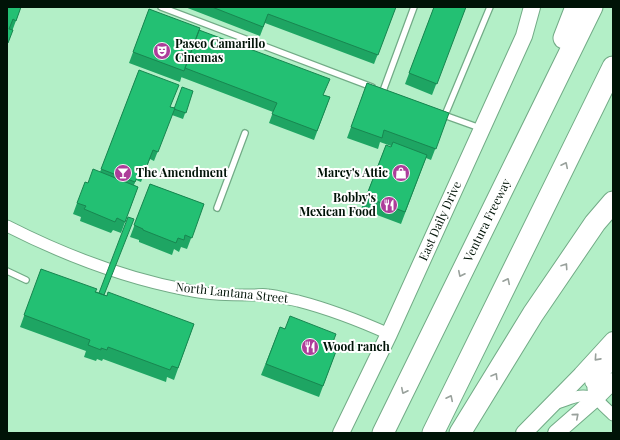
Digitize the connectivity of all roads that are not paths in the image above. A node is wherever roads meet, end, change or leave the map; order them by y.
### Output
1 (161, 7) edge
2 (414, 7) edge
3 (490, 7) edge
4 (532, 7) edge
5 (576, 7) edge
6 (592, 7) edge
7 (613, 67) edge
8 (383, 91) junction
9 (390, 94) edge
10 (438, 112) edge
11 (445, 115) junction
12 (482, 129) junction
13 (245, 133) dead end
14 (522, 151) junction
15 (613, 202) edge
16 (217, 208) dead end
17 (7, 226) edge
18 (7, 271) edge
19 (26, 280) dead end
20 (389, 334) junction
21 (613, 340) edge
22 (613, 359) edge
23 (593, 381) joint
24 (613, 381) edge
25 (596, 398) junction
26 (551, 405) junction
27 (613, 415) edge
28 (341, 433) edge
29 (383, 433) edge
30 (433, 433) edge
31 (460, 433) edge
32 (524, 433) edge
33 (556, 433) edge

1 - 8 lane
2 - 8 lane
3 - 11 lane
4 - 12 main road, East Daily Drive
5 - 14 highway
6 - 14 highway, Ventura Freeway
30 -> 7 highway
8 - 9 lane
10 - 11 lane
11 - 12 lane
12 - 20 main road, East Daily Drive
13 - 16 lane
14 -> 29 highway, Ventura Freeway
31 -> 15 highway
17 - 20 street, North Lantana Street
18 - 19 lane
20 - 28 main road, East Daily Drive
21 -> 26 main road
22 - 23 main road
23 - 25 street
24 - 25 main road
25 - 26 street
25 - 27 street
33 -> 25 main road
26 - 32 main road

